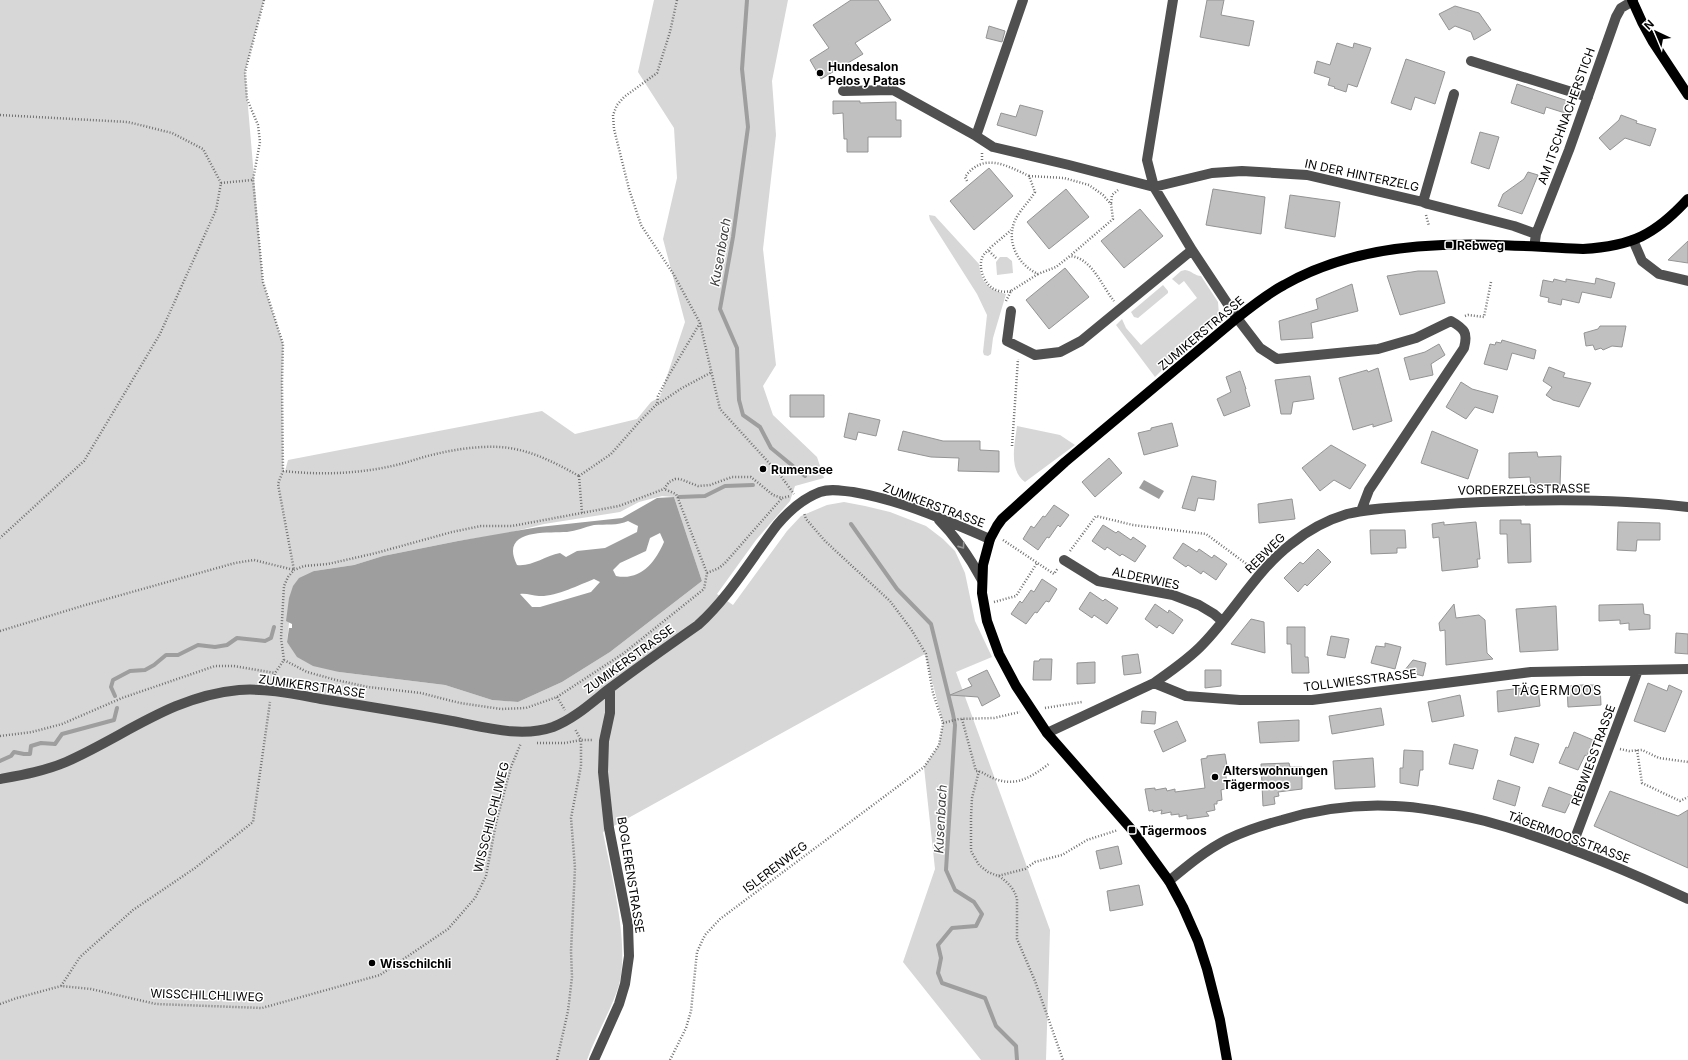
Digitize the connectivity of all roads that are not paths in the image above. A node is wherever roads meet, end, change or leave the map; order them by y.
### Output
1 (1023, 0) edge
2 (1173, 0) edge
3 (1632, 0) edge
4 (1471, 61) dead end
5 (843, 91) dead end
6 (1454, 94) dead end
7 (1688, 95) edge
8 (1588, 97) junction
9 (976, 136) junction
10 (1154, 187) junction
11 (1688, 199) edge
12 (1426, 205) junction
13 (1536, 234) junction
14 (1633, 240) junction
15 (1535, 246) junction
16 (1192, 250) junction
17 (1688, 280) edge
18 (1011, 311) dead end
19 (1237, 318) junction
20 (1688, 507) edge
21 (1361, 511) junction
22 (936, 517) junction
23 (991, 536) junction
24 (1064, 560) dead end
25 (982, 580) junction
26 (1222, 621) junction
27 (1688, 669) edge
28 (1638, 670) junction
29 (1154, 683) junction
30 (610, 688) junction
31 (1047, 733) junction
32 (0, 779) edge
33 (1571, 849) junction
34 (1169, 882) junction
35 (1688, 899) edge
36 (594, 1060) edge
37 (1226, 1060) edge

1 - 9 street
2 - 10 street
3 - 7 main road
3 - 8 street, AM ITSCHNACHERSTICH
4 - 8 street
5 - 9 street, IN DER HINTERZELG
6 - 12 street, IN DER HINTERZELG
8 - 13 street, AM ITSCHNACHERSTICH
9 - 10 street, IN DER HINTERZELG
10 - 12 street, IN DER HINTERZELG
10 - 16 street
11 - 14 main road, ZUMIKERSTRASSE
12 - 13 street
13 - 15 street, AM ITSCHNACHERSTICH
14 - 15 main road, ZUMIKERSTRASSE
14 - 17 street
15 - 19 main road, ZUMIKERSTRASSE
16 - 18 street
16 - 19 street
19 - 21 street
19 - 23 main road, ZUMIKERSTRASSE
20 - 21 street, VORDERZELGSTRASSE
21 - 26 street, REBWEG
22 - 23 street, ZUMIKERSTRASSE
22 -> 25 street
22 - 30 street, ZUMIKERSTRASSE
23 - 25 main road
24 - 26 street, ALDERWIES
25 - 31 main road
26 - 29 street, REBWEG
27 - 28 street, TOLLWIESSTRASSE
28 - 29 street, TOLLWIESSTRASSE
28 - 33 street, REBWIESSTRASSE
29 - 31 street
30 - 32 street, ZUMIKERSTRASSE
30 - 36 street, BOGLERENSTRASSE
31 - 34 main road
33 - 34 street, TÄGERMOOSSTRASSE
33 - 35 street, TÄGERMOOSSTRASSE
34 - 37 main road

